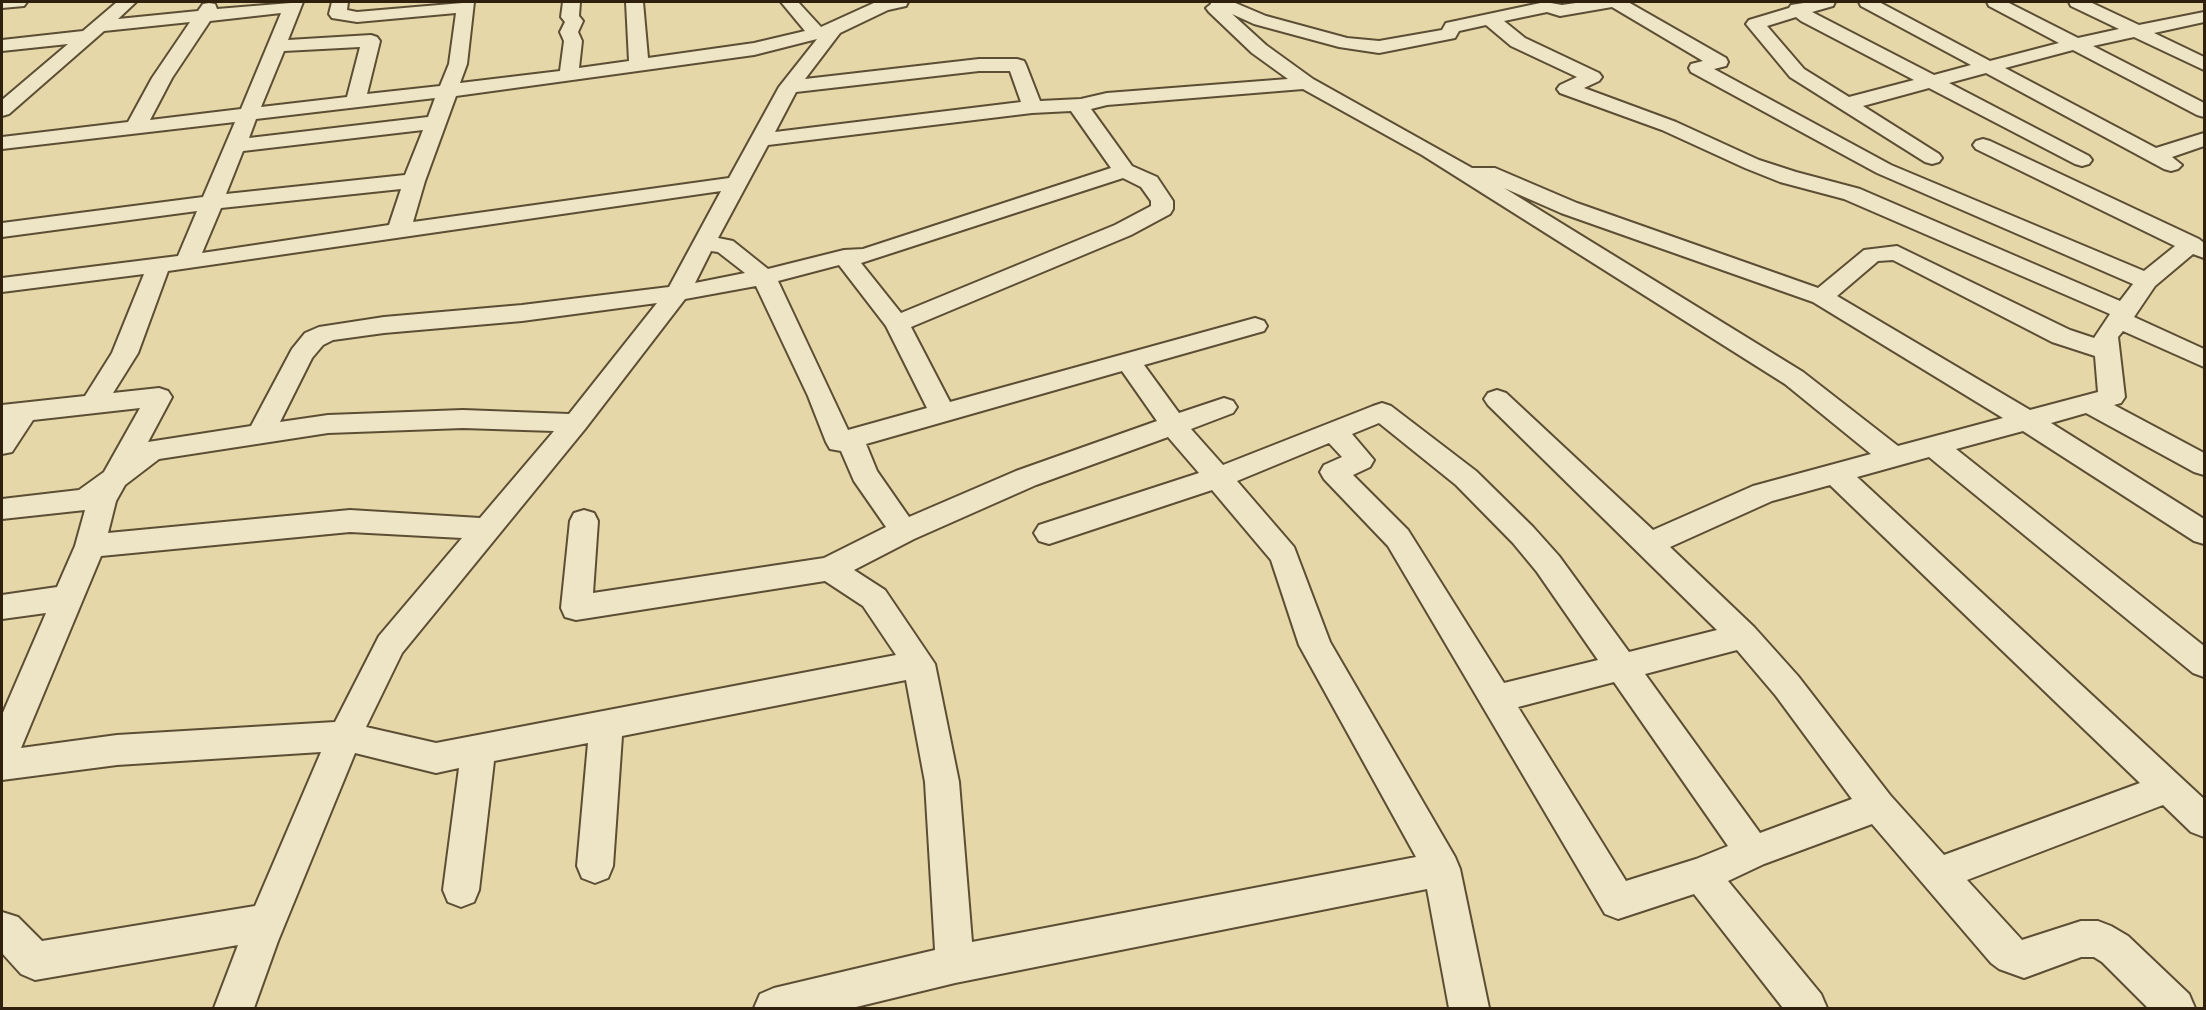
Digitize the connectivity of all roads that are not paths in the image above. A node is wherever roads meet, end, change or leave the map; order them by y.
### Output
1 (18, 2) edge
2 (127, 2) edge
3 (214, 2) edge
4 (340, 2) edge
5 (571, 2) edge
6 (634, 2) edge
7 (789, 2) edge
8 (900, 2) edge
9 (1208, 2) edge
10 (1219, 2) edge
11 (1610, 2) edge
12 (1616, 2) edge
13 (1827, 2) edge
14 (1867, 2) edge
15 (1995, 2) edge
16 (2077, 2) edge
17 (2, 3) edge
18 (294, 4) edge
19 (465, 4) edge
20 (1545, 4) edge
21 (2175, 5) dead end
22 (1797, 9) junction
23 (202, 17) junction
24 (2204, 18) edge
25 (1490, 19) junction
26 (93, 31) junction
27 (825, 31) junction
28 (2136, 31) junction
29 (2075, 44) junction
30 (2, 45) edge
31 (277, 46) junction
32 (2205, 64) edge
33 (639, 65) junction
34 (1987, 66) junction
35 (569, 75) junction
36 (1929, 81) junction
37 (1306, 83) junction
38 (789, 87) junction
39 (449, 90) junction
40 (355, 102) junction
41 (1847, 104) junction
42 (1081, 105) junction
43 (1032, 106) junction
44 (2, 110) edge
45 (2205, 111) edge
46 (249, 115) junction
47 (437, 122) junction
48 (135, 128) junction
49 (2205, 139) edge
50 (760, 140) junction
51 (2, 143) edge
52 (1983, 145) dead end
53 (236, 146) junction
54 (1932, 158) dead end
55 (2082, 160) dead end
56 (1884, 169) junction
57 (1124, 171) junction
58 (1468, 175) junction
59 (414, 181) junction
60 (737, 183) junction
61 (1852, 194) junction
62 (212, 202) junction
63 (2, 230) edge
64 (399, 230) junction
65 (704, 243) junction
66 (2198, 248) edge
67 (844, 256) junction
68 (187, 262) junction
69 (159, 265) junction
70 (764, 277) junction
71 (2147, 281) junction
72 (2, 285) edge
73 (677, 293) junction
74 (1821, 297) junction
75 (2122, 316) junction
76 (897, 324) junction
77 (1255, 326) dead end
78 (2108, 352) junction
79 (2205, 359) edge
80 (1128, 361) junction
81 (1497, 399) dead end
82 (2089, 403) junction
83 (93, 405) junction
84 (1224, 407) dead end
85 (943, 413) junction
86 (12, 414) edge
87 (2028, 421) junction
88 (576, 423) junction
89 (1173, 425) junction
90 (1334, 431) junction
91 (260, 434) junction
92 (840, 442) dead end
93 (2, 445) edge
94 (1935, 447) junction
95 (1894, 458) junction
96 (2205, 465) edge
97 (1836, 474) junction
98 (1219, 477) junction
99 (114, 479) junction
100 (2, 509) edge
101 (584, 521) dead end
102 (487, 529) junction
103 (904, 531) junction
104 (1049, 533) dead end
105 (2205, 533) edge
106 (1649, 544) junction
107 (90, 546) junction
108 (830, 569) junction
109 (67, 598) junction
110 (2, 608) edge
111 (1743, 636) junction
112 (919, 664) junction
113 (2205, 664) edge
114 (1620, 667) junction
115 (1496, 699) junction
116 (606, 726) junction
117 (345, 736) junction
118 (478, 750) junction
119 (2, 753) edge
120 (2, 765) edge
121 (2168, 788) junction
122 (1878, 806) junction
123 (2205, 821) edge
124 (1753, 852) junction
125 (595, 866) dead end
126 (1442, 869) junction
127 (1938, 874) junction
128 (1701, 875) junction
129 (461, 890) dead end
130 (267, 922) junction
131 (2, 930) edge
132 (955, 964) junction
133 (234, 1008) edge
134 (774, 1008) edge
135 (1469, 1008) edge
136 (1807, 1008) edge
137 (2175, 1008) edge

1 - 17 street
2 - 26 street
3 - 23 street
4 - 19 street
5 - 35 street
6 - 33 street
7 - 27 street
8 - 27 street
9 - 37 street
10 - 25 street
11 - 20 street
12 - 56 street
13 - 22 street
14 - 34 street
15 - 29 street
16 - 28 street
18 - 23 street
18 - 31 street
19 - 39 street
20 - 25 street
21 - 24 street
22 - 36 street
22 - 41 street
23 - 26 street
23 - 48 street
24 - 28 street
25 - 61 street
26 - 30 street
26 - 44 street
27 - 33 street
27 - 38 street
28 - 29 street
28 - 32 street
29 - 34 street
29 - 45 street
31 - 40 street
31 - 46 street
33 - 35 street
34 - 36 street
34 - 49 street
35 - 39 street
36 - 41 street
36 - 55 street
37 - 42 street
37 - 58 street
38 - 43 street
38 - 50 street
39 - 40 street
39 - 47 street
40 - 46 street
41 - 54 street
42 - 43 street
42 - 57 street
43 - 50 street
46 - 48 street
46 - 53 street
47 - 53 street
47 - 59 street
48 - 51 street
50 - 60 street
52 - 66 street
53 - 62 street
56 - 61 street
56 - 71 street
57 - 67 street
57 - 76 street
58 - 74 street
58 - 95 street
59 - 62 street
59 - 64 street
60 - 64 street
60 - 65 street
61 - 75 street
62 - 63 street
62 - 68 street
64 - 68 street
65 - 70 street
65 - 73 street
66 - 71 street
67 - 70 street
67 - 76 street
68 - 69 street
69 - 72 street
69 - 83 street
70 - 73 street
70 - 92 street
71 - 75 street
73 - 88 street
73 - 91 street
74 - 78 street
74 - 87 street
75 - 78 street
75 - 79 street
76 - 85 street
77 - 80 street
78 - 82 street
80 - 85 street
80 - 89 street
81 - 106 street
82 - 87 street
82 - 96 street
83 - 86 street
83 - 99 street
84 - 89 street
85 - 103 street
86 - 93 street
87 - 94 street
87 - 105 street
88 - 91 street
88 - 102 street
89 - 98 street
89 - 103 street
90 - 98 street
90 - 114 street
90 - 115 street
91 - 99 street
94 - 95 street
94 - 113 street
95 - 97 street
97 - 106 street
97 - 121 street
98 - 104 street
98 - 126 street
99 - 100 street
99 - 107 street
101 - 108 street
102 - 107 street
102 - 117 street
103 - 108 street
106 - 111 street
107 - 109 street
108 - 112 street
109 - 110 street
109 - 119 street
111 - 114 street
111 - 122 street
112 - 116 street
112 - 132 street
114 - 115 street
114 - 124 street
115 - 128 street
116 - 118 street
116 - 125 street
117 - 118 street
117 - 120 street
117 - 130 street
118 - 129 street
121 - 123 street
121 - 127 street
122 - 124 street
122 - 127 street
124 - 128 street
126 - 132 street
126 - 135 street
127 - 137 street
128 - 136 street
130 - 131 street
130 - 133 street
132 - 134 street

